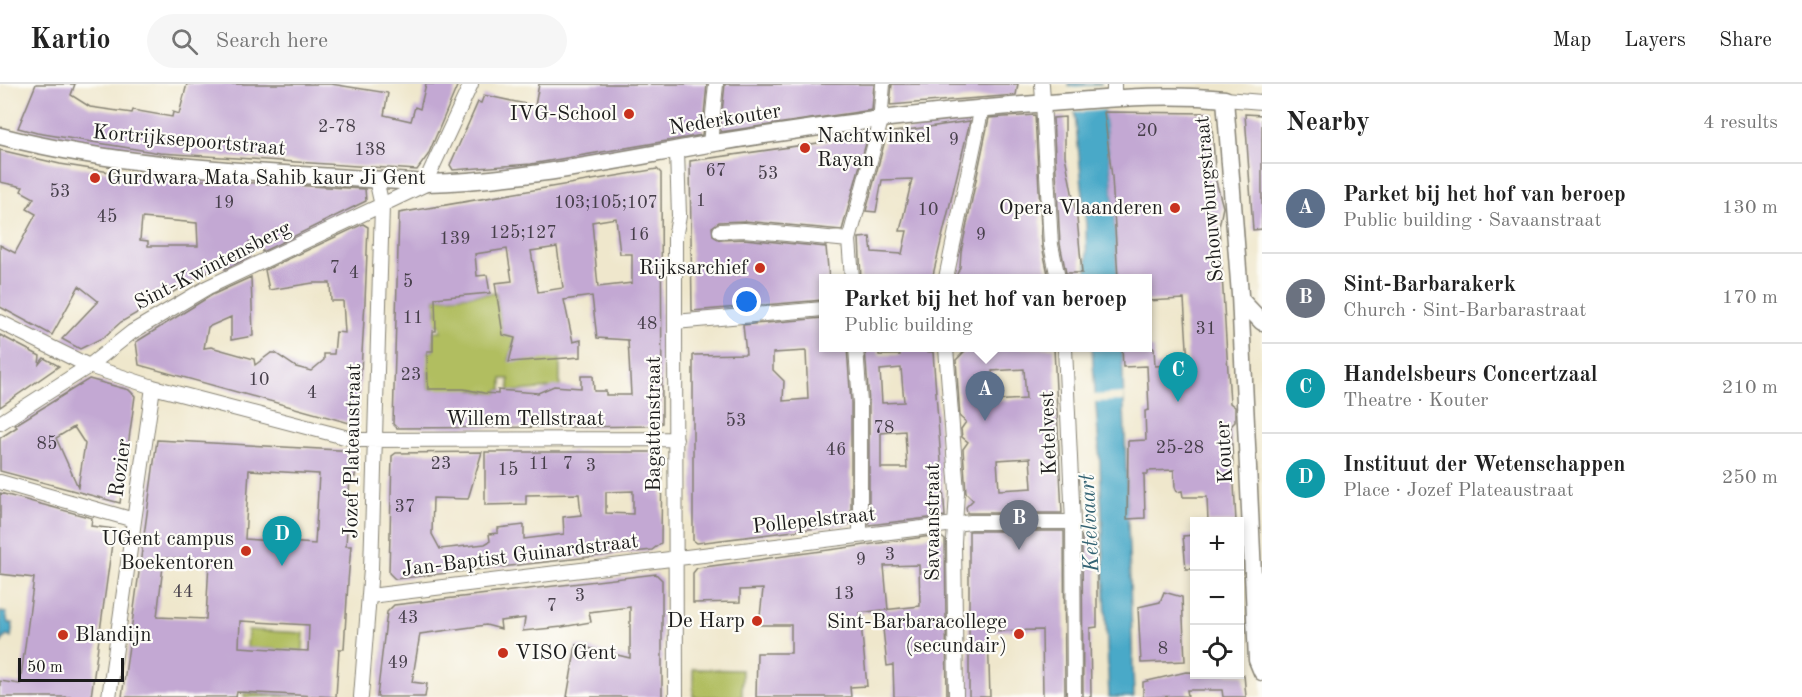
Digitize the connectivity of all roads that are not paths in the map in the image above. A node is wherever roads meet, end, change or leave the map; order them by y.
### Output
1 (471, 84) edge
2 (716, 84) edge
3 (883, 84) edge
4 (1042, 84) edge
5 (1111, 93) edge
6 (1225, 99) junction
7 (1262, 102) edge
8 (1042, 103) junction
9 (982, 107) junction
10 (880, 120) junction
11 (0, 136) edge
12 (710, 144) junction
13 (677, 151) junction
14 (376, 179) junction
15 (426, 183) junction
16 (382, 206) junction
17 (720, 231) dead end
18 (849, 240) junction
19 (852, 274) edge
20 (947, 274) edge
21 (1057, 274) edge
22 (1241, 298) junction
23 (819, 309) edge
24 (0, 322) edge
25 (675, 322) junction
26 (1262, 322) edge
27 (856, 352) edge
28 (946, 352) edge
29 (1065, 352) edge
30 (88, 366) junction
31 (153, 387) junction
32 (0, 423) edge
33 (676, 439) junction
34 (374, 440) junction
35 (0, 482) edge
36 (134, 520) junction
37 (1073, 522) junction
38 (956, 525) junction
39 (860, 535) junction
40 (676, 558) junction
41 (370, 596) junction
42 (1262, 672) edge
43 (110, 697) edge
44 (361, 697) edge
45 (676, 697) edge
46 (956, 697) edge
47 (1074, 697) edge

1 - 15 street
2 - 12 street
3 - 10 street
4 - 8 street
5 - 6 street, Nederkouter
5 - 8 street, Nederkouter
6 - 7 street
6 - 22 street, Schouwburgstraat
8 - 9 street, Nederkouter
8 - 21 street
9 - 10 street, Nederkouter
9 - 20 street
10 - 12 street, Nederkouter
10 - 18 street
11 - 14 street, Kortrijksepoortstraat
12 - 13 street, Nederkouter
13 - 15 street, Nederkouter
13 - 25 street, Bagattenstraat
14 - 15 street, Kortrijksepoortstraat
14 - 16 street
15 - 16 street, Sint-Kwintensberg
16 - 30 street, Sint-Kwintensberg
16 - 34 street, Jozef Plateaustraat
17 - 18 street
18 - 19 street
22 - 26 street
22 - 42 street, Kouter
23 - 25 street
24 - 30 street, Willem Tellstraat
25 - 33 street, Bagattenstraat
27 - 39 street
28 - 38 street, Savaanstraat
29 - 37 street, Ketelvest
30 - 31 street, Willem Tellstraat
30 - 32 street, Sint-Kwintensberg
31 - 34 street, Willem Tellstraat
31 - 36 street, Rozier
33 - 34 street, Willem Tellstraat
33 - 40 street, Bagattenstraat
34 - 41 street, Jozef Plateaustraat
35 - 36 street
36 - 43 street, Rozier
37 - 38 street, Pollepelstraat
37 - 47 street, Ketelvest
38 - 39 street, Pollepelstraat
38 - 46 street, Savaanstraat
39 - 40 street, Pollepelstraat
40 - 41 street, Jan-Baptist Guinardstraat
40 - 45 street, Bagattenstraat
41 - 44 street, Jozef Plateaustraat

